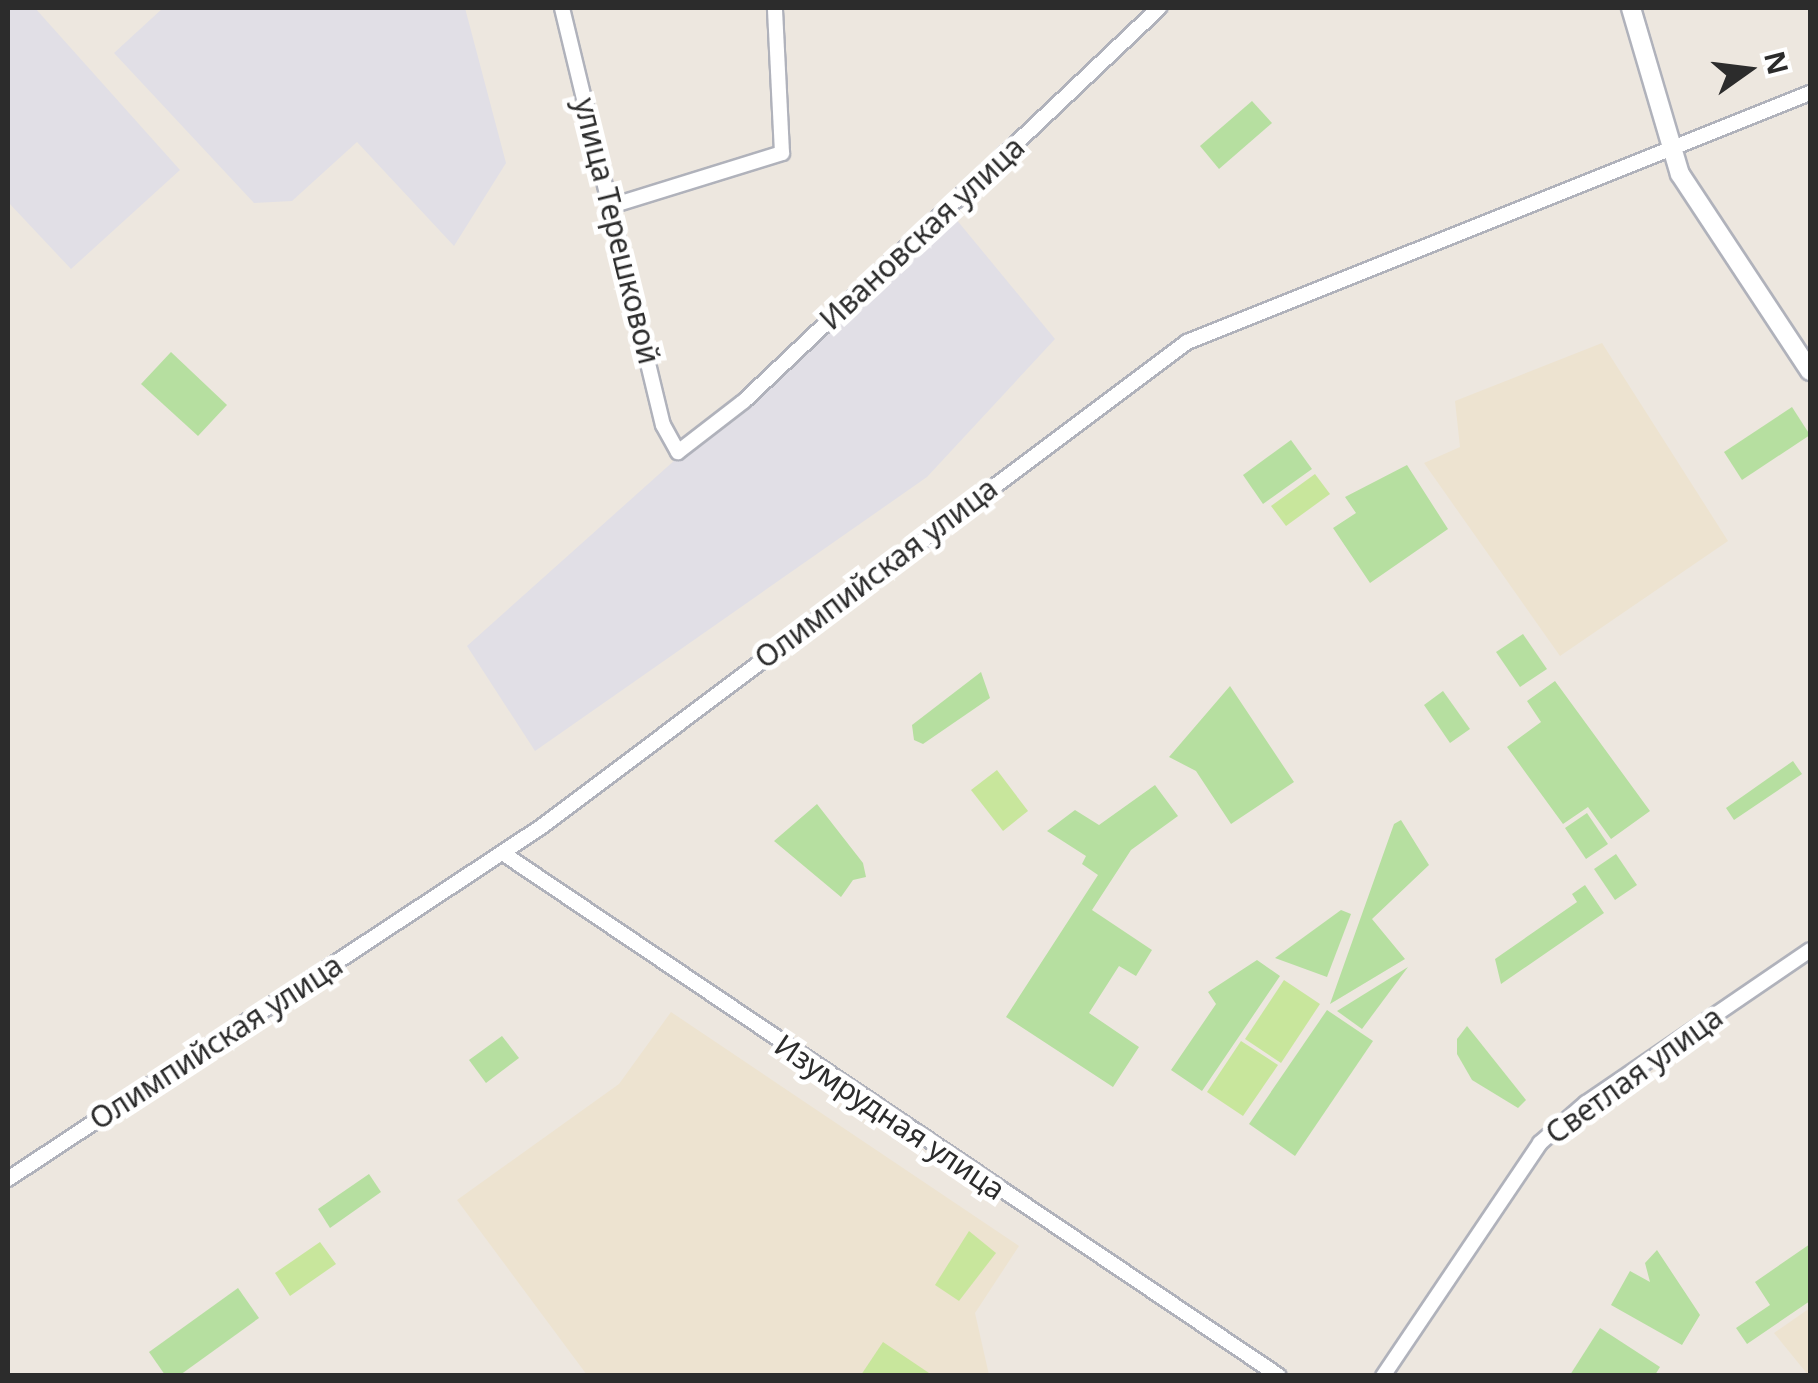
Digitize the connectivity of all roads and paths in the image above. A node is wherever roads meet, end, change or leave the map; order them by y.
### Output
1 (562, 8) edge
2 (775, 8) edge
3 (1159, 8) edge
4 (1632, 8) edge
5 (1810, 93) edge
6 (1670, 151) junction
7 (611, 206) junction
8 (1810, 371) edge
9 (678, 452) joint
10 (504, 854) junction
11 (1810, 950) edge
12 (8, 1179) edge
13 (1278, 1376) edge
14 (1383, 1376) edge

1 - 7 street, улица Терешковой
2 - 7 street
3 - 9 street, Ивановская улица
4 - 6 main road
5 - 6 street, Олимпийская улица
6 - 8 main road
6 - 10 street, Олимпийская улица
7 - 9 street, улица Терешковой
10 - 12 street, Олимпийская улица
10 - 13 street, Изумрудная улица
11 - 14 street, Светлая улица

